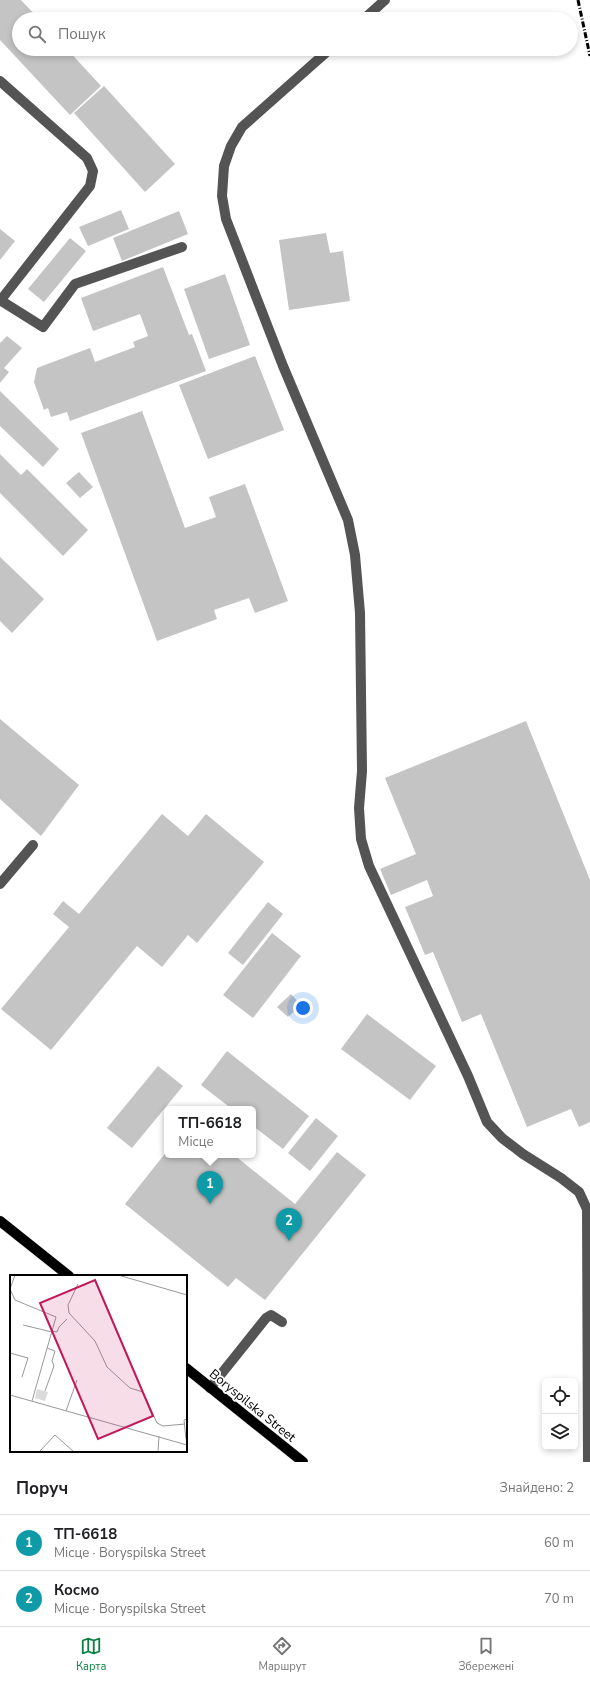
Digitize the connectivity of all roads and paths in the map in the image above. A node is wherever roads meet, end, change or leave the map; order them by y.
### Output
1 (385, 0) edge
2 (372, 12) edge
3 (322, 56) edge
4 (0, 81) edge
5 (182, 247) dead end
6 (0, 300) edge
7 (33, 845) dead end
8 (0, 884) edge
9 (0, 1222) edge
10 (68, 1275) edge
11 (282, 1322) dead end
12 (187, 1369) edge
13 (210, 1388) junction
14 (303, 1462) edge
15 (588, 1462) edge

1 - 2 lane
3 - 15 lane
4 - 6 lane
5 - 6 lane
7 - 8 lane
9 - 10 main road
11 - 13 lane
12 - 13 main road, Boryspilska Street
13 - 14 main road, Boryspilska Street

